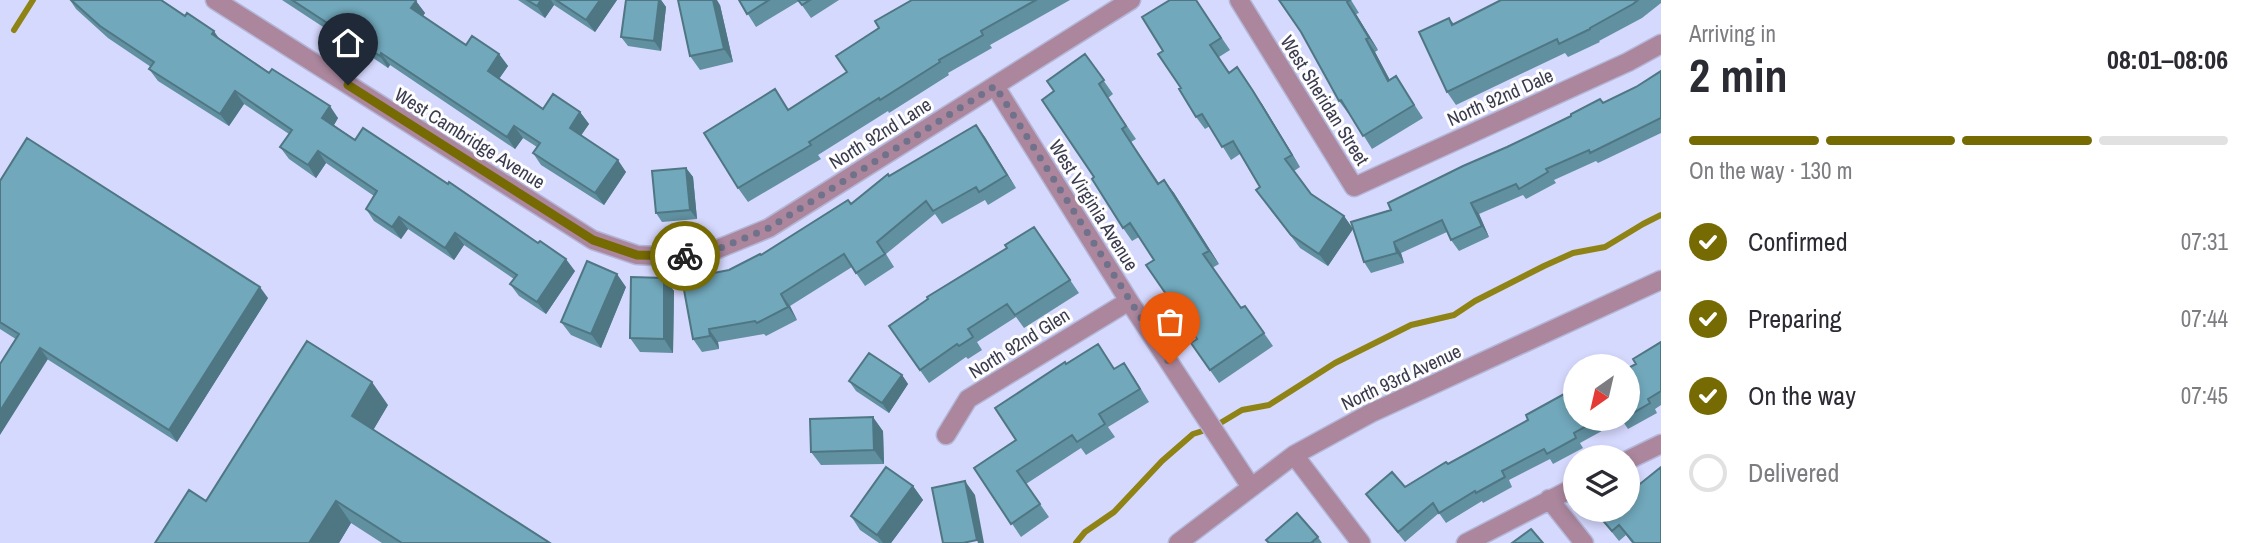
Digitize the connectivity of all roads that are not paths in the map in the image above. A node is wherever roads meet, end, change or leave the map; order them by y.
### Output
1 (215, 0) edge
2 (1130, 0) edge
3 (1239, 0) edge
4 (1661, 44) edge
5 (995, 86) junction
6 (1354, 187) joint
7 (637, 255) joint
8 (1661, 280) edge
9 (1129, 301) junction
10 (946, 435) dead end
11 (1661, 444) edge
12 (1640, 454) edge
13 (1294, 455) junction
14 (1251, 487) junction
15 (1563, 493) edge
16 (1549, 499) junction
17 (1178, 543) edge
18 (1361, 543) edge
19 (1466, 543) edge
20 (1584, 543) edge

1 - 7 street, West Cambridge Avenue
2 - 5 street, North 92nd Lane
3 - 6 street, West Sheridan Street
4 - 6 street, North 92nd Dale
5 - 7 street, North 92nd Lane
5 - 9 street, West Virginia Avenue
8 - 13 street, North 93rd Avenue
9 - 10 street, North 92nd Glen
9 - 14 street, West Virginia Avenue
11 - 12 street
13 - 14 street, North 93rd Avenue
13 - 18 street
14 - 17 street, North 93rd Avenue
15 - 16 street
16 - 19 street
16 - 20 street

